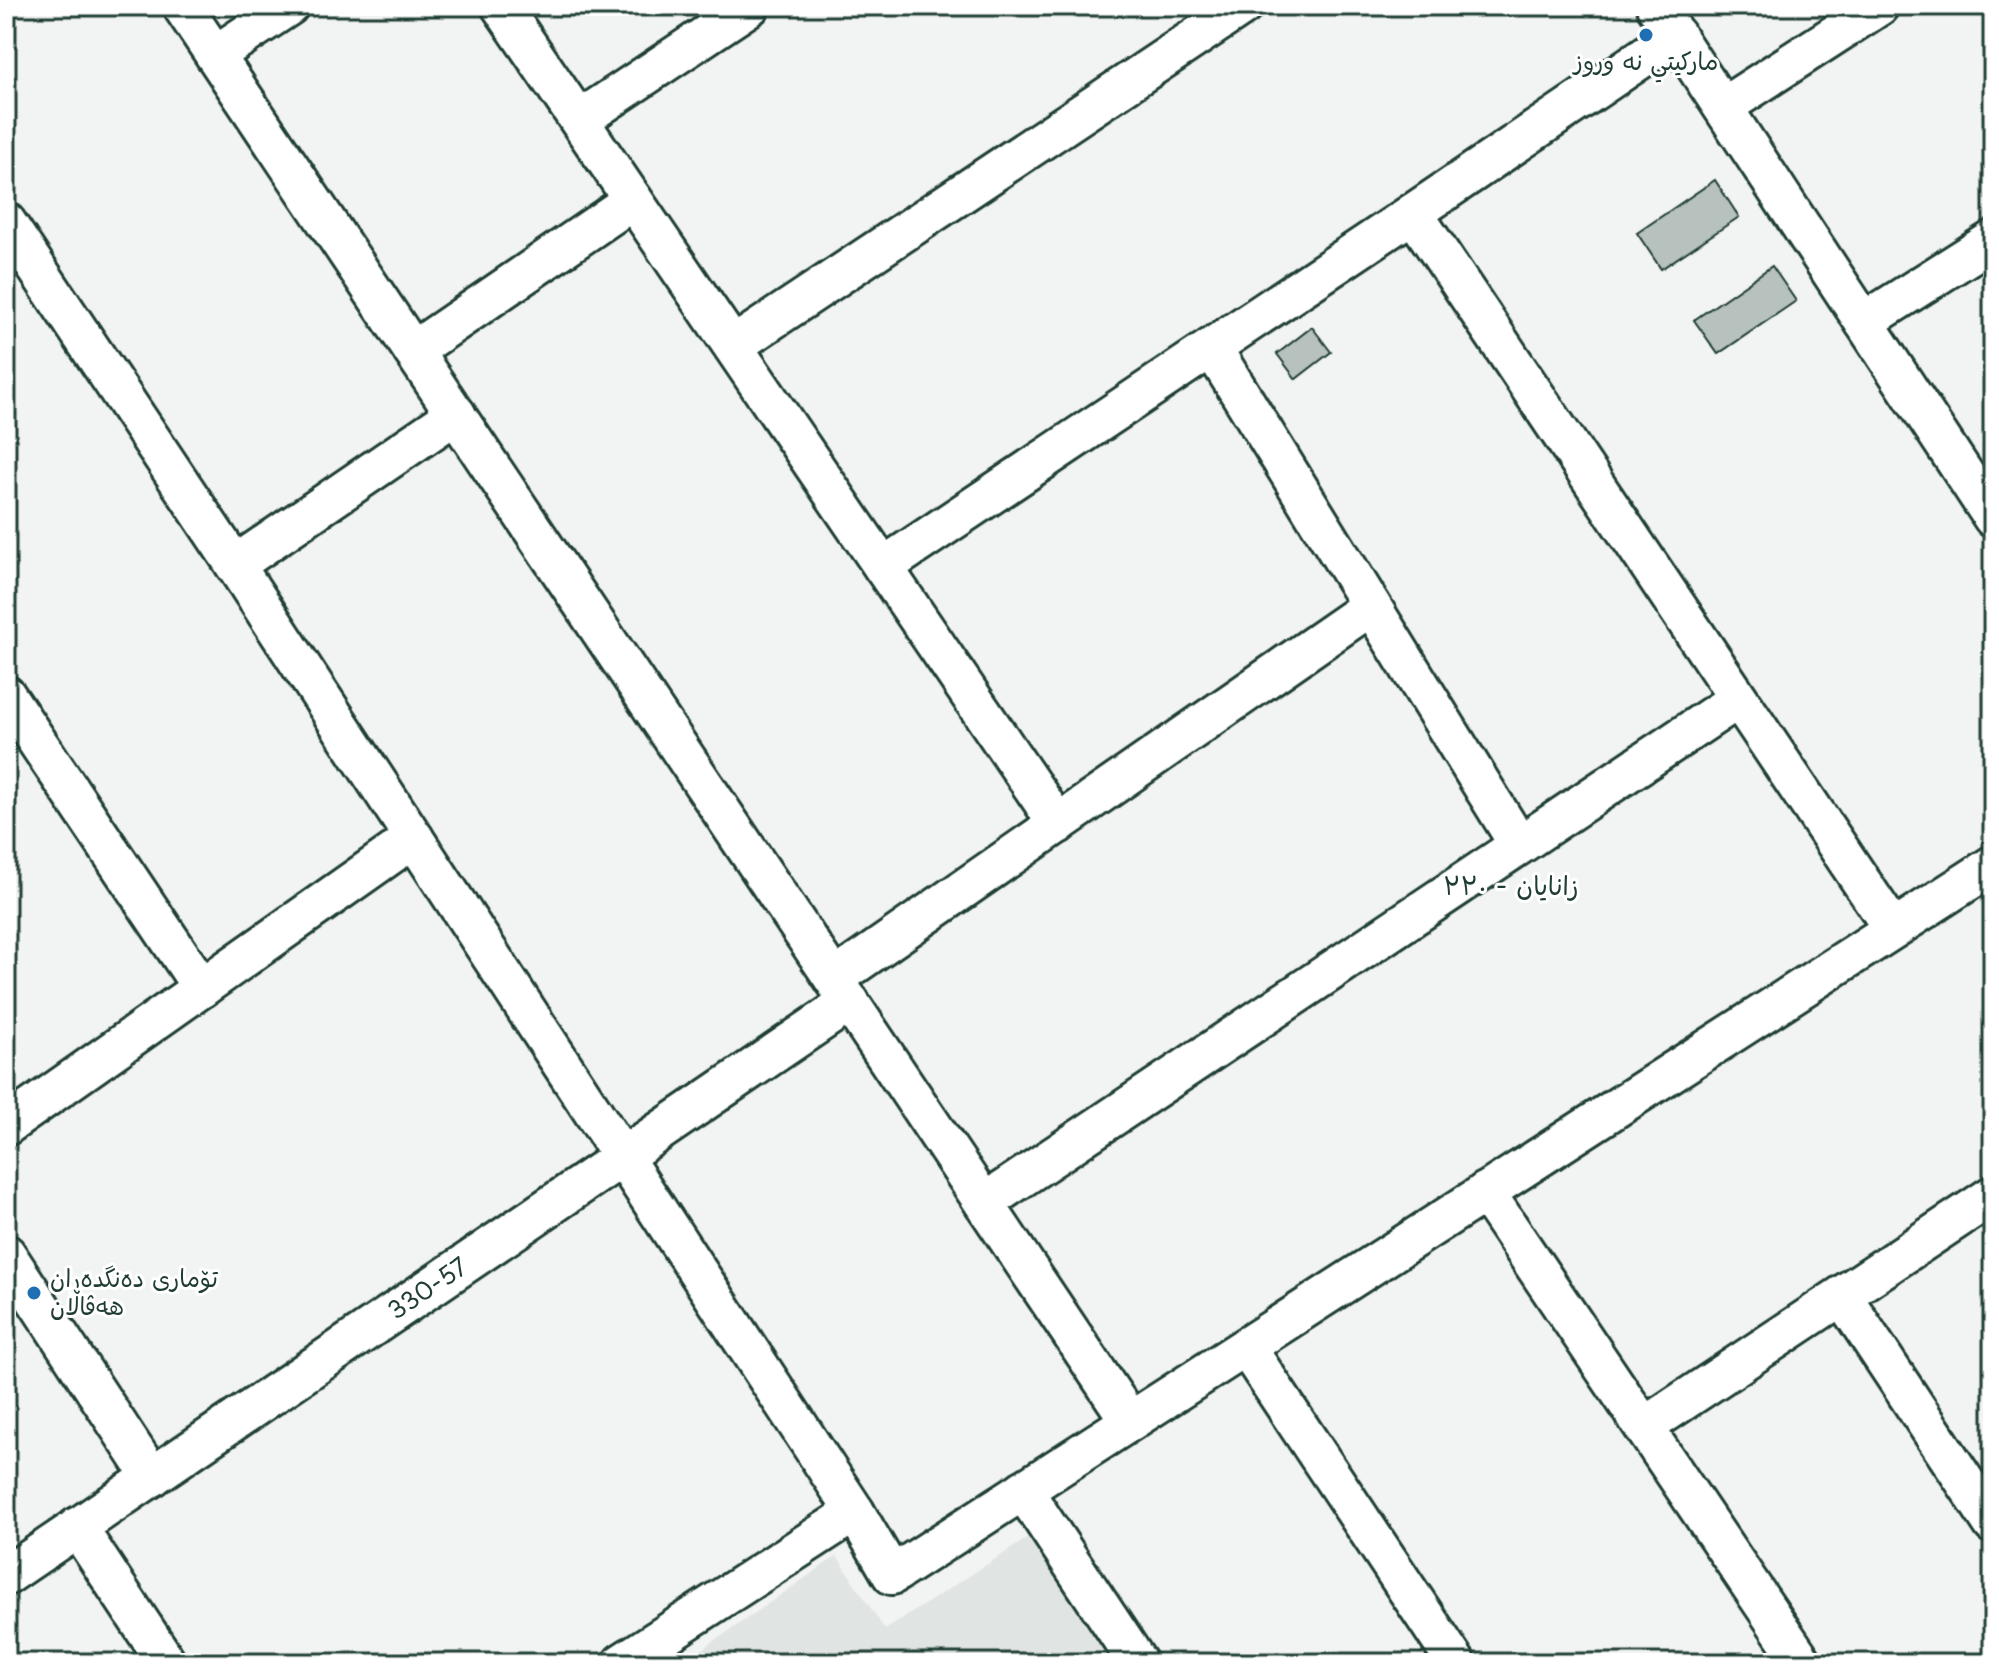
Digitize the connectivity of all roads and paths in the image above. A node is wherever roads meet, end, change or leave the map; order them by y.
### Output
1 (182, 6) edge
2 (289, 6) edge
3 (501, 6) edge
4 (750, 6) edge
5 (1243, 6) edge
6 (1879, 6) edge
7 (1666, 21) edge
8 (215, 55) junction
9 (1723, 107) junction
10 (579, 120) junction
11 (633, 200) junction
12 (1413, 213) junction
13 (8, 227) edge
14 (1993, 240) edge
15 (1864, 322) junction
16 (733, 346) junction
17 (1212, 348) junction
18 (413, 351) junction
19 (456, 414) junction
20 (1993, 518) edge
21 (235, 565) junction
22 (883, 567) junction
23 (1371, 606) junction
24 (6, 695) edge
25 (1738, 699) junction
26 (1058, 824) junction
27 (414, 838) junction
28 (1519, 845) junction
29 (1993, 865) edge
30 (1893, 929) junction
31 (202, 988) junction
32 (842, 991) junction
33 (6, 1126) edge
34 (622, 1157) junction
35 (1485, 1192) junction
36 (1993, 1195) edge
37 (984, 1203) junction
38 (6, 1254) edge
39 (1842, 1296) junction
40 (1246, 1347) junction
41 (1130, 1421) junction
42 (1644, 1427) junction
43 (152, 1477) junction
44 (1023, 1490) junction
45 (855, 1512) junction
46 (1993, 1524) edge
47 (77, 1527) junction
48 (6, 1576) edge
49 (167, 1663) edge
50 (622, 1663) edge
51 (1138, 1663) edge
52 (1456, 1663) edge
53 (1803, 1663) edge

1 - 8 street
2 - 8 street
3 - 10 street
4 - 10 street
5 - 16 street
6 - 9 street
7 - 9 street
7 - 12 street
8 - 18 street
9 - 15 street
10 - 11 street
11 - 16 street
11 - 18 street
12 - 17 street
12 - 25 street
13 - 21 street
14 - 15 street
15 - 20 street
16 - 22 street
17 - 22 street
17 - 23 street
18 - 19 street
19 - 21 street
19 - 32 street
21 - 27 street
22 - 26 street
23 - 26 street, 330-57
23 - 28 street
24 - 31 street
25 - 28 street
25 - 30 street
26 - 32 street, 330-57
27 - 31 street
27 - 34 street
28 - 37 street
29 - 30 street
30 - 35 street
31 - 33 street
32 - 34 street, 330-57
32 - 37 street
34 - 43 street, 330-57
34 - 45 street
35 - 40 street
35 - 42 street
36 - 39 street
37 - 41 street
38 - 43 street
39 - 42 street
39 - 46 street
40 - 41 street
40 - 52 street
41 - 44 street
42 - 53 street
43 - 47 street, 330-57
44 - 45 street
44 - 51 street
45 - 50 street
47 - 48 street, 330-57
47 - 49 street

